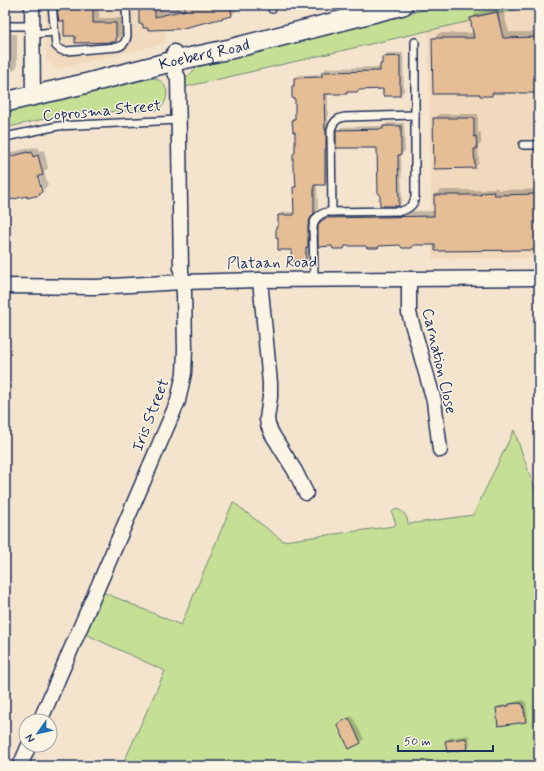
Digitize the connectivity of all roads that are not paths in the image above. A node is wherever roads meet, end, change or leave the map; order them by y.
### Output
1 (32, 5) edge
2 (52, 5) edge
3 (126, 5) edge
4 (403, 5) edge
5 (363, 8) edge
6 (5, 26) edge
7 (32, 30) junction
8 (54, 32) junction
9 (415, 42) dead end
10 (174, 56) junction
11 (33, 92) junction
12 (5, 94) edge
13 (5, 102) edge
14 (414, 115) junction
15 (178, 120) junction
16 (5, 137) edge
17 (523, 145) dead end
18 (539, 145) edge
19 (332, 212) junction
20 (539, 278) edge
21 (409, 279) junction
22 (260, 280) junction
23 (314, 280) junction
24 (182, 282) junction
25 (5, 286) edge
26 (440, 450) dead end
27 (306, 493) dead end
28 (43, 713) edge
29 (26, 753) edge
30 (20, 766) edge

1 - 7 street
2 - 8 lane
3 - 8 lane
4 - 5 main road, Koeberg Road
5 - 10 main road, Koeberg Road
6 - 7 lane
7 - 8 lane
7 - 11 street
9 - 14 lane
10 - 11 main road, Koeberg Road
10 - 15 street, Iris Street
11 - 12 main road, Koeberg Road
11 - 13 main road, Koeberg Road
14 - 19 lane
14 - 19 lane
15 - 16 lane, Coprosma Street
15 - 24 street, Iris Street
17 - 18 lane
19 - 23 lane
20 - 21 street, Plataan Road
21 - 23 street, Plataan Road
21 - 26 street, Carnation Close
22 - 23 street, Plataan Road
22 - 24 street, Plataan Road
22 - 27 street
24 - 25 street, Plataan Road
24 - 28 street, Iris Street
29 - 30 street

